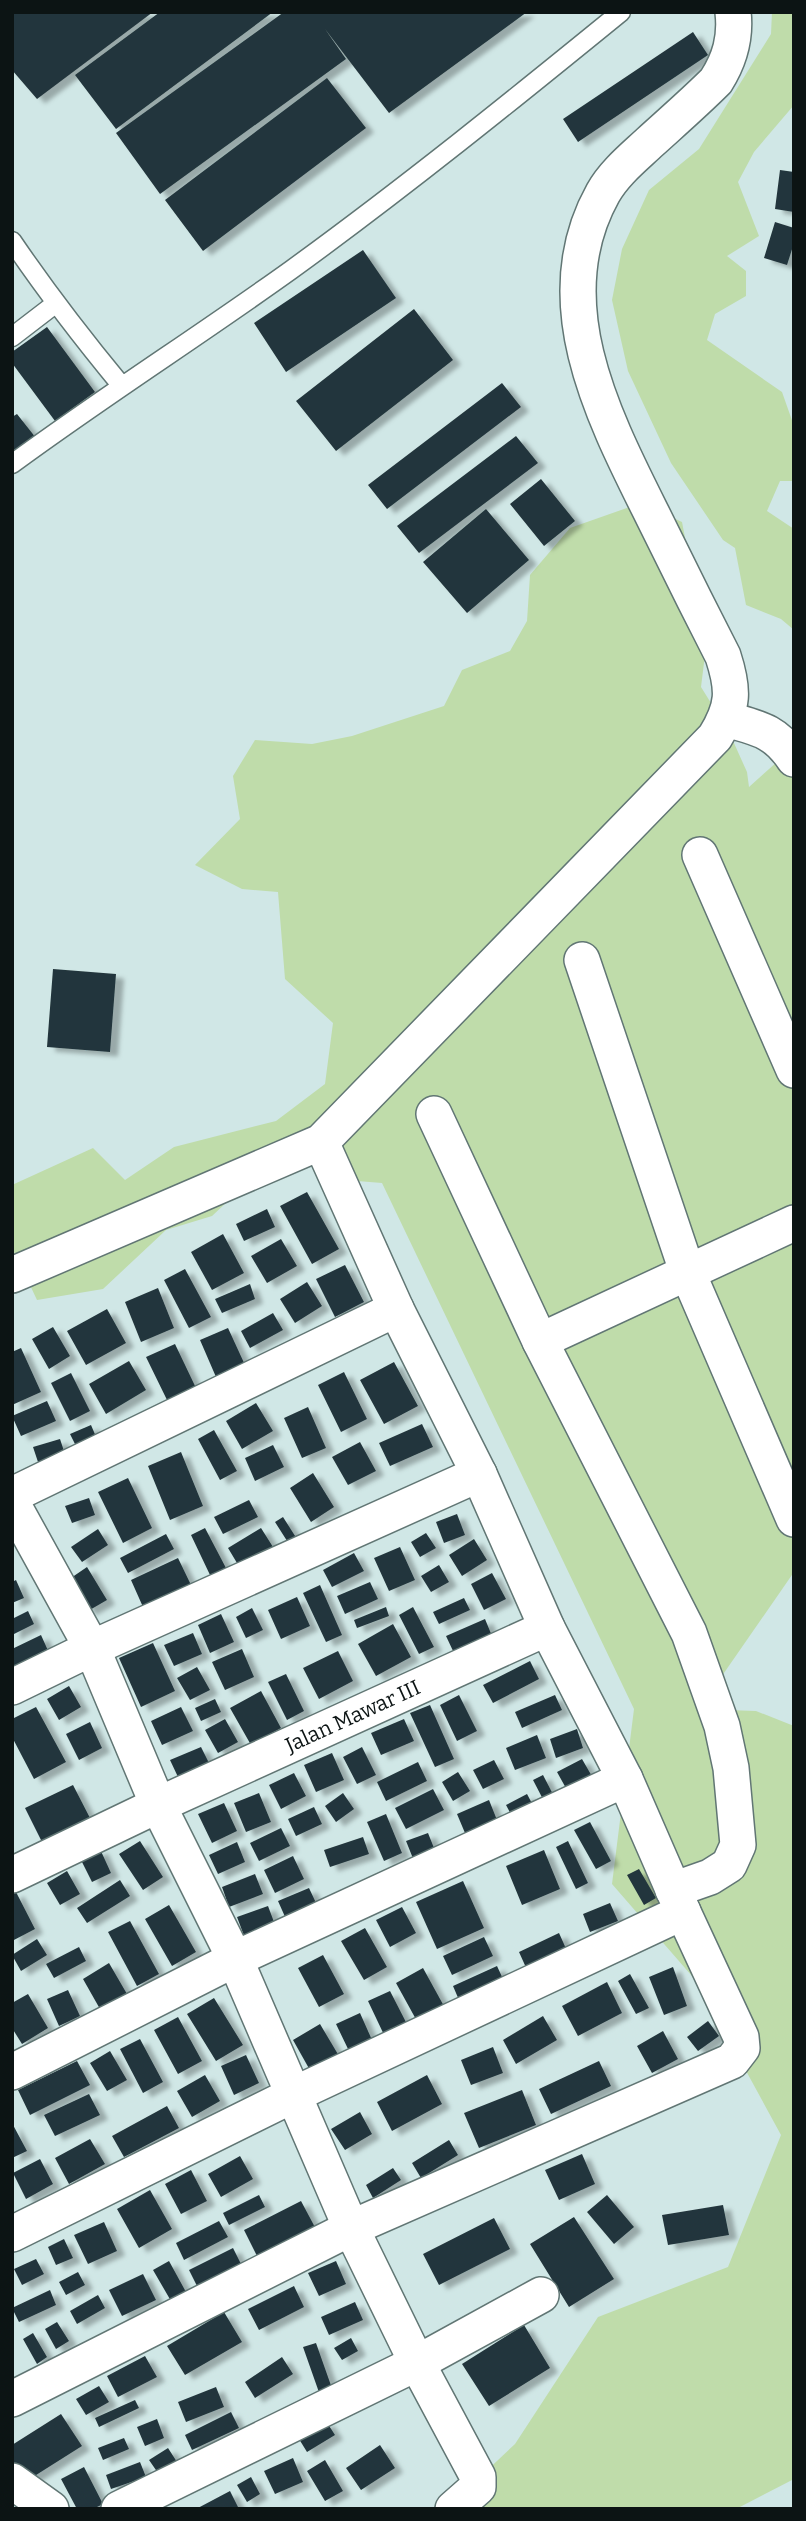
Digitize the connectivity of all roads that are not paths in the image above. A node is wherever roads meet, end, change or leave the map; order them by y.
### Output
1 (621, 12) edge
2 (733, 12) edge
3 (12, 241) edge
4 (55, 304) junction
5 (12, 337) edge
6 (121, 385) junction
7 (12, 464) edge
8 (726, 719) junction
9 (794, 759) edge
10 (700, 855) dead end
11 (582, 960) dead end
12 (794, 1070) edge
13 (433, 1114) dead end
14 (321, 1142) junction
15 (794, 1223) edge
16 (687, 1271) junction
17 (12, 1275) edge
18 (396, 1310) junction
19 (540, 1341) junction
20 (479, 1474) junction
21 (12, 1495) edge
22 (12, 1503) edge
23 (794, 1519) edge
24 (547, 1628) junction
25 (92, 1648) junction
26 (12, 1687) edge
27 (625, 1779) junction
28 (158, 1805) junction
29 (12, 1875) edge
30 (678, 1901) junction
31 (235, 1959) junction
32 (12, 2072) edge
33 (293, 2095) junction
34 (351, 2228) junction
35 (12, 2234) edge
36 (541, 2295) dead end
37 (417, 2363) junction
38 (12, 2399) edge
39 (12, 2482) edge
40 (51, 2509) edge
41 (119, 2509) edge
42 (453, 2509) edge

1 - 6 lane
2 - 8 street
3 - 4 lane
4 - 5 lane
4 - 6 lane
6 - 7 lane
8 - 9 street
8 - 14 street
10 - 12 street
11 - 16 street
13 - 19 street
14 - 17 street
14 - 18 street
15 - 16 street
16 - 19 street
16 - 23 street
18 - 20 street
18 - 21 street
19 - 30 street
20 - 24 street
20 - 25 street
22 - 25 street
24 - 27 street
24 - 28 street, Jalan Mawar III
25 - 26 street
25 - 28 street
27 - 30 street
27 - 31 street
28 - 29 street, Jalan Mawar III
28 - 31 street
30 - 33 street
30 - 34 street
31 - 32 street
31 - 33 street
33 - 34 street
33 - 35 street
34 - 37 street
34 - 38 street
36 - 37 street
37 - 41 street
37 - 42 street
39 - 40 street

